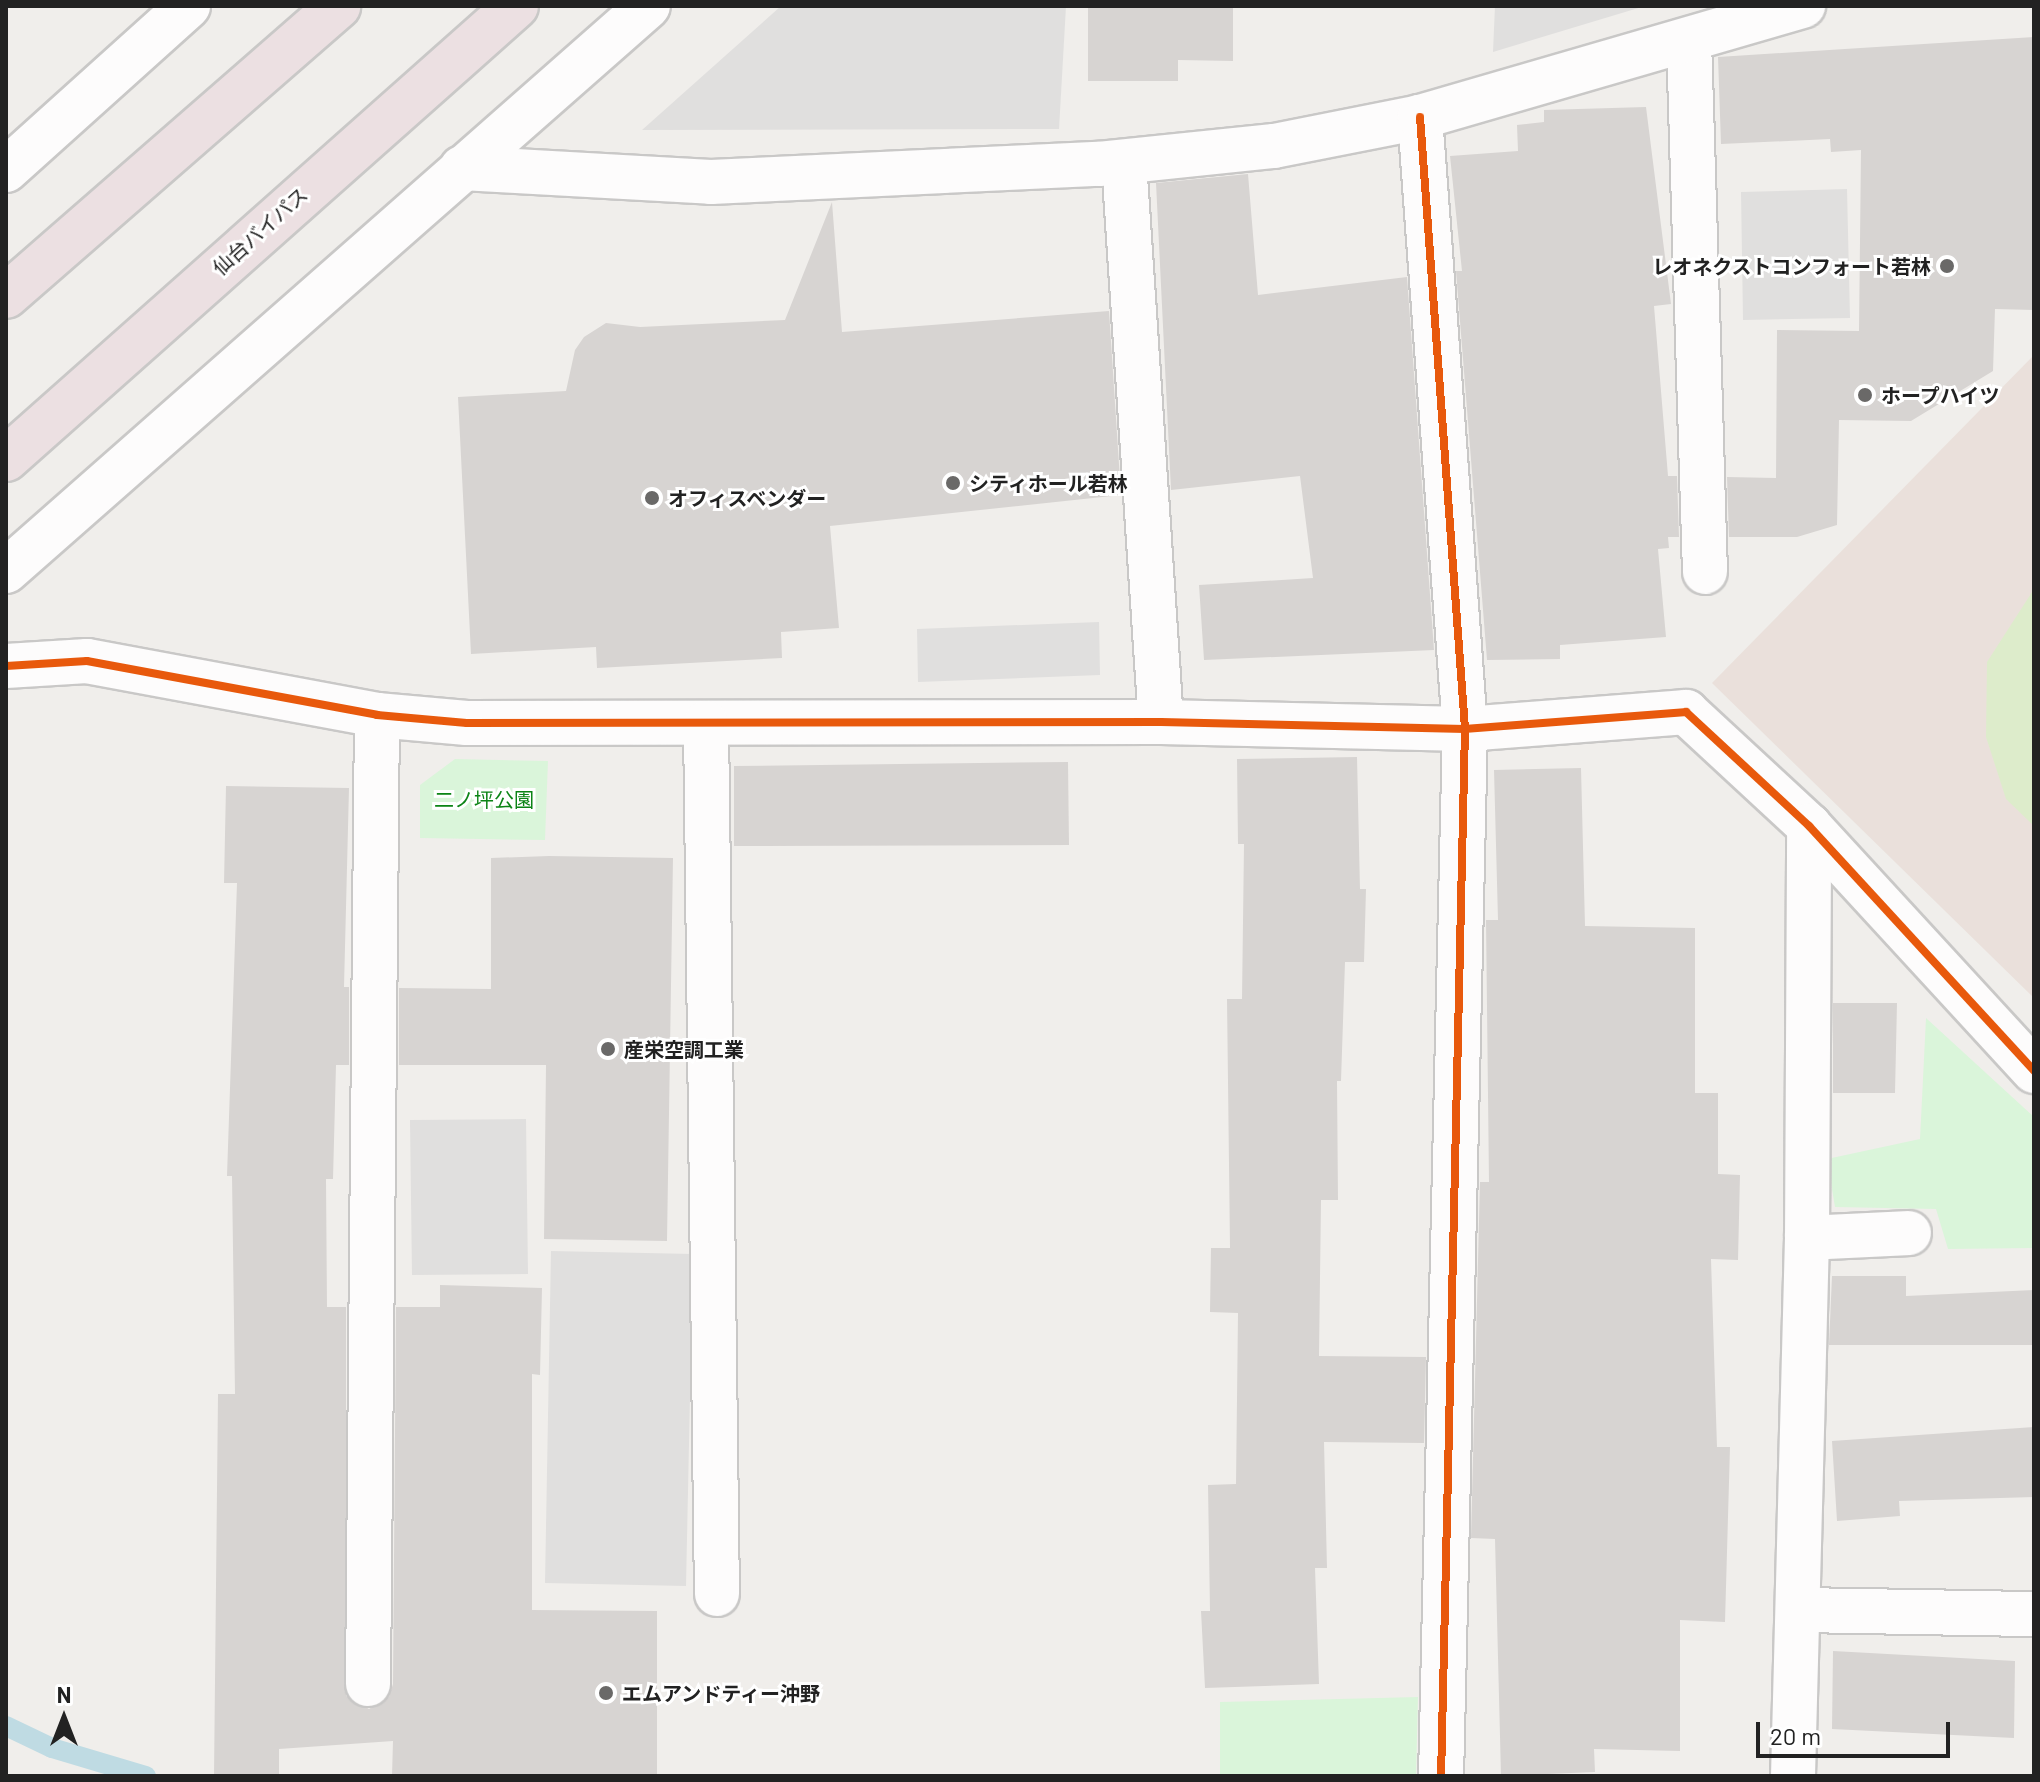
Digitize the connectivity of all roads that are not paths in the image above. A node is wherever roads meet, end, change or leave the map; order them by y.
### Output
1 (188, 6) edge
2 (338, 6) edge
3 (516, 6) edge
4 (648, 6) edge
5 (1803, 6) edge
6 (1689, 40) junction
7 (1420, 117) junction
8 (1124, 162) junction
9 (462, 168) junction
10 (6, 170) edge
11 (6, 296) edge
12 (6, 459) edge
13 (6, 571) edge
14 (1705, 572) dead end
15 (6, 666) edge
16 (377, 715) junction
17 (1161, 722) junction
18 (706, 723) junction
19 (1465, 729) junction
20 (1809, 826) junction
21 (2034, 1071) edge
22 (1909, 1233) dead end
23 (1807, 1238) junction
24 (717, 1594) dead end
25 (1800, 1610) junction
26 (2034, 1614) edge
27 (368, 1684) dead end
28 (1441, 1776) edge
29 (1793, 1776) edge

1 - 10 street
2 - 11 highway
3 - 12 highway, 仙台バイパス
4 - 9 street
5 - 6 street
6 - 7 street
6 - 14 street
7 - 8 street
7 - 19 street
8 - 9 street
8 - 17 street
9 - 13 street
15 - 16 street
16 - 18 street
16 - 27 street
17 - 18 street
17 - 19 street
18 - 24 street
19 - 20 street
19 - 28 street
20 - 21 street
20 - 23 street
22 - 23 street
23 - 25 street
25 - 26 street
25 - 29 street

